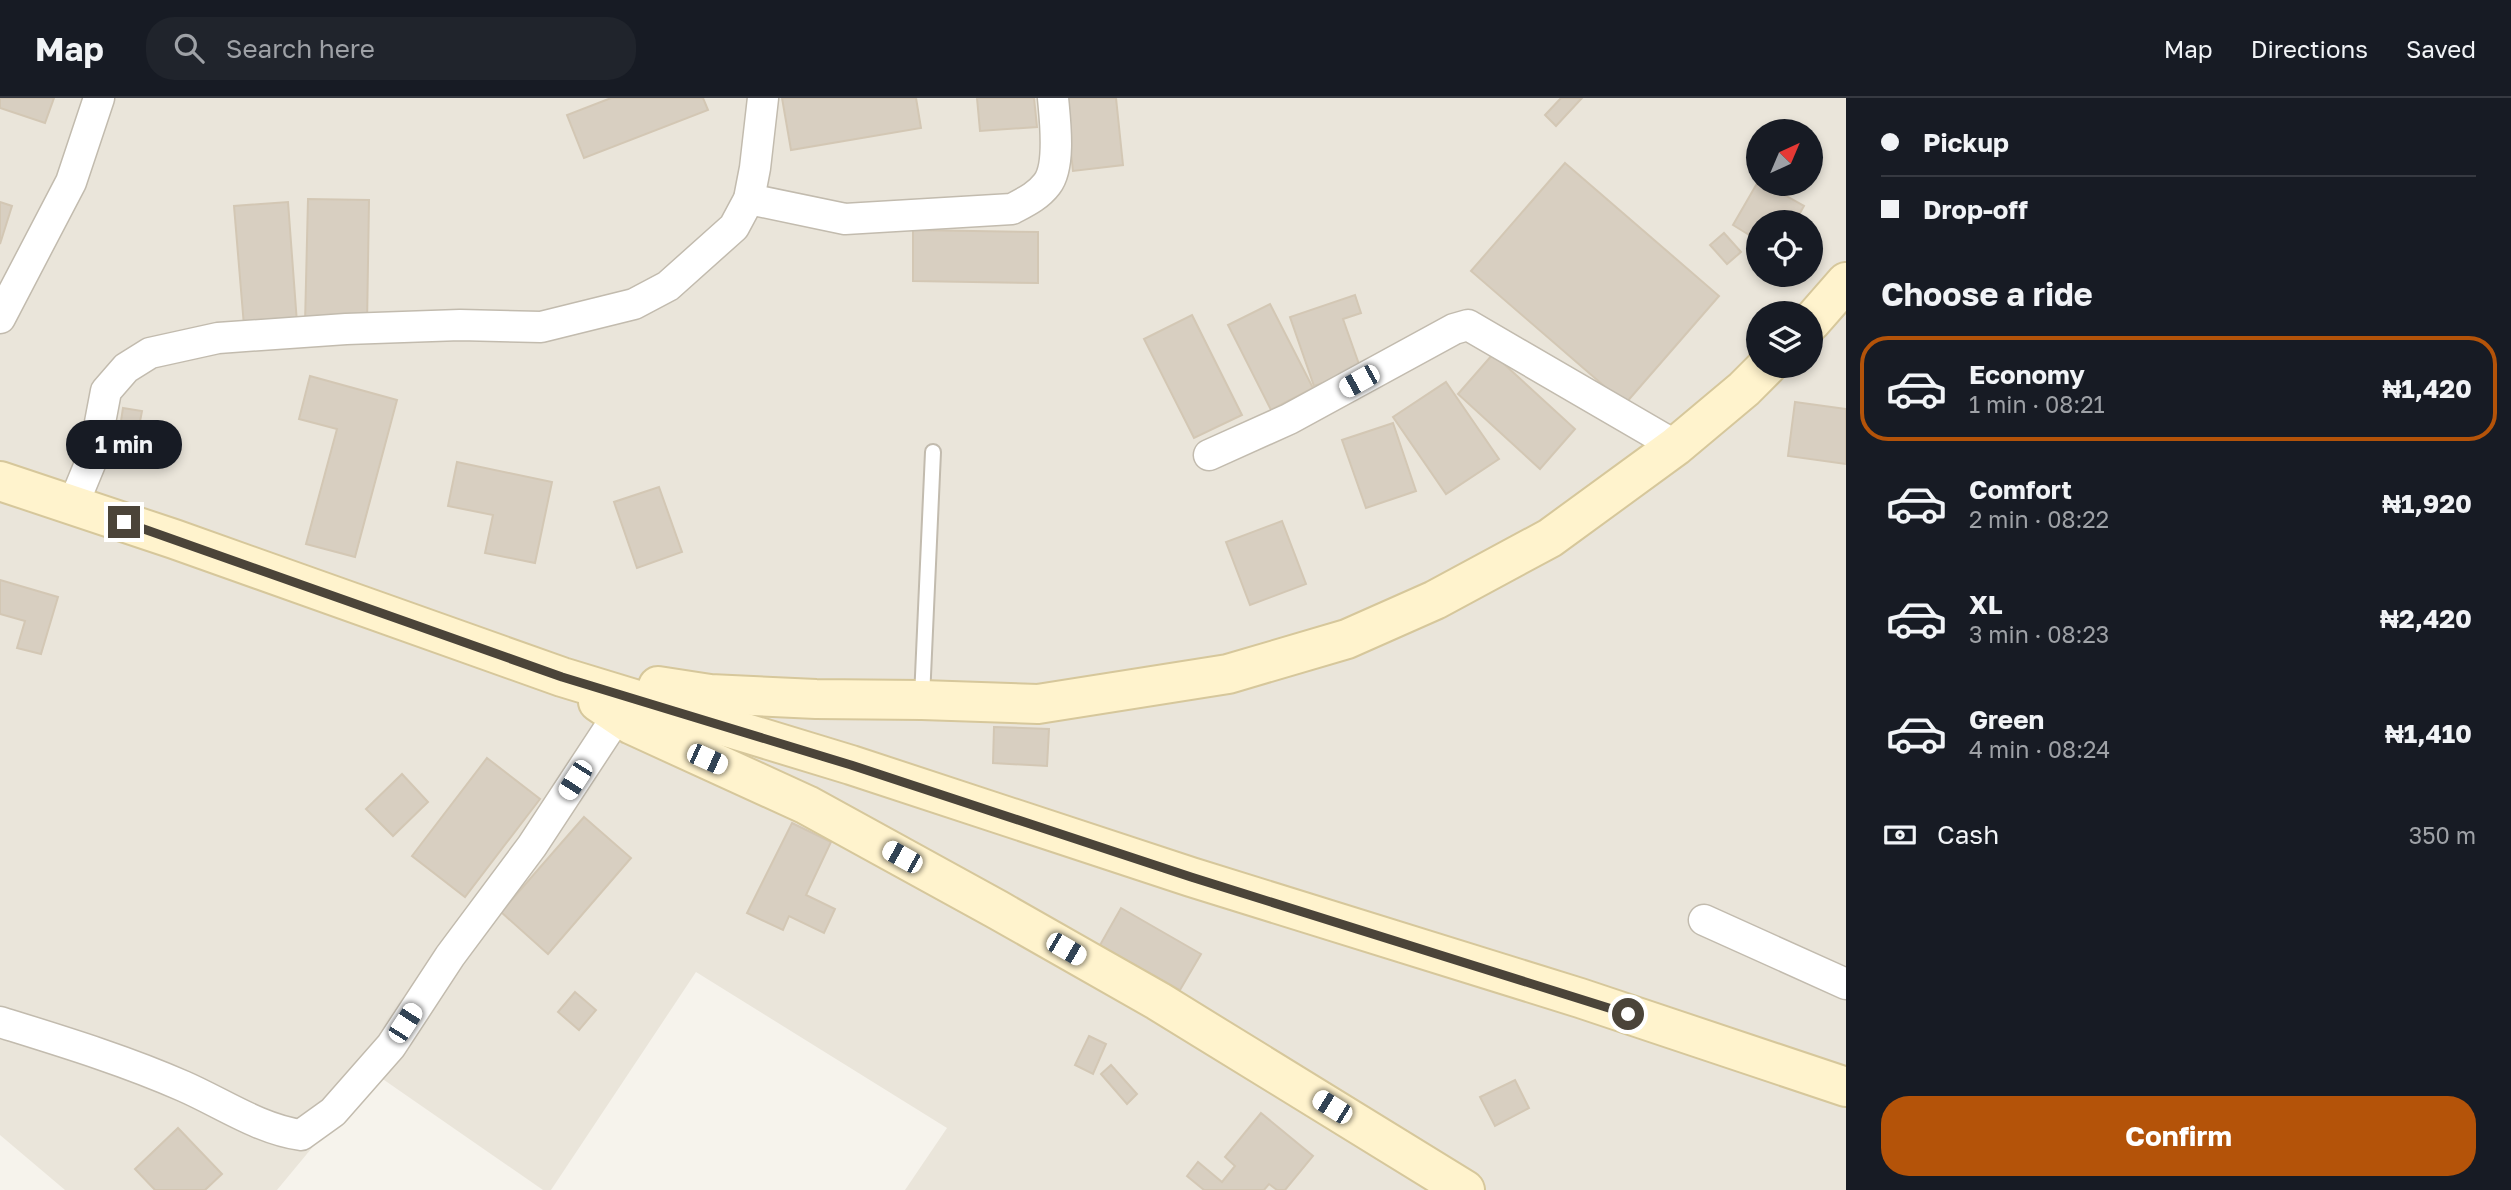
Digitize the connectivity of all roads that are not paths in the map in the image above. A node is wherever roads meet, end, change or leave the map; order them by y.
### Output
1 (99, 98) edge
2 (763, 98) edge
3 (1053, 98) edge
4 (749, 199) junction
5 (1846, 282) edge
6 (1823, 308) edge
7 (0, 318) edge
8 (1755, 378) edge
9 (1676, 446) junction
10 (933, 452) dead end
11 (1209, 455) dead end
12 (0, 481) edge
13 (73, 505) junction
14 (562, 677) junction
15 (922, 700) junction
16 (618, 715) junction
17 (1704, 920) dead end
18 (1846, 984) edge
19 (0, 1022) edge
20 (1846, 1087) edge
21 (1465, 1190) edge

1 - 7 street
2 - 4 street
3 - 4 street
4 - 13 street
5 - 6 main road
8 - 9 main road
9 - 11 street
9 - 15 main road
10 - 15 lane
12 - 13 main road
13 - 14 main road
14 - 15 main road
14 - 16 main road
14 - 20 main road
16 - 19 street
16 - 21 main road
17 - 18 street

